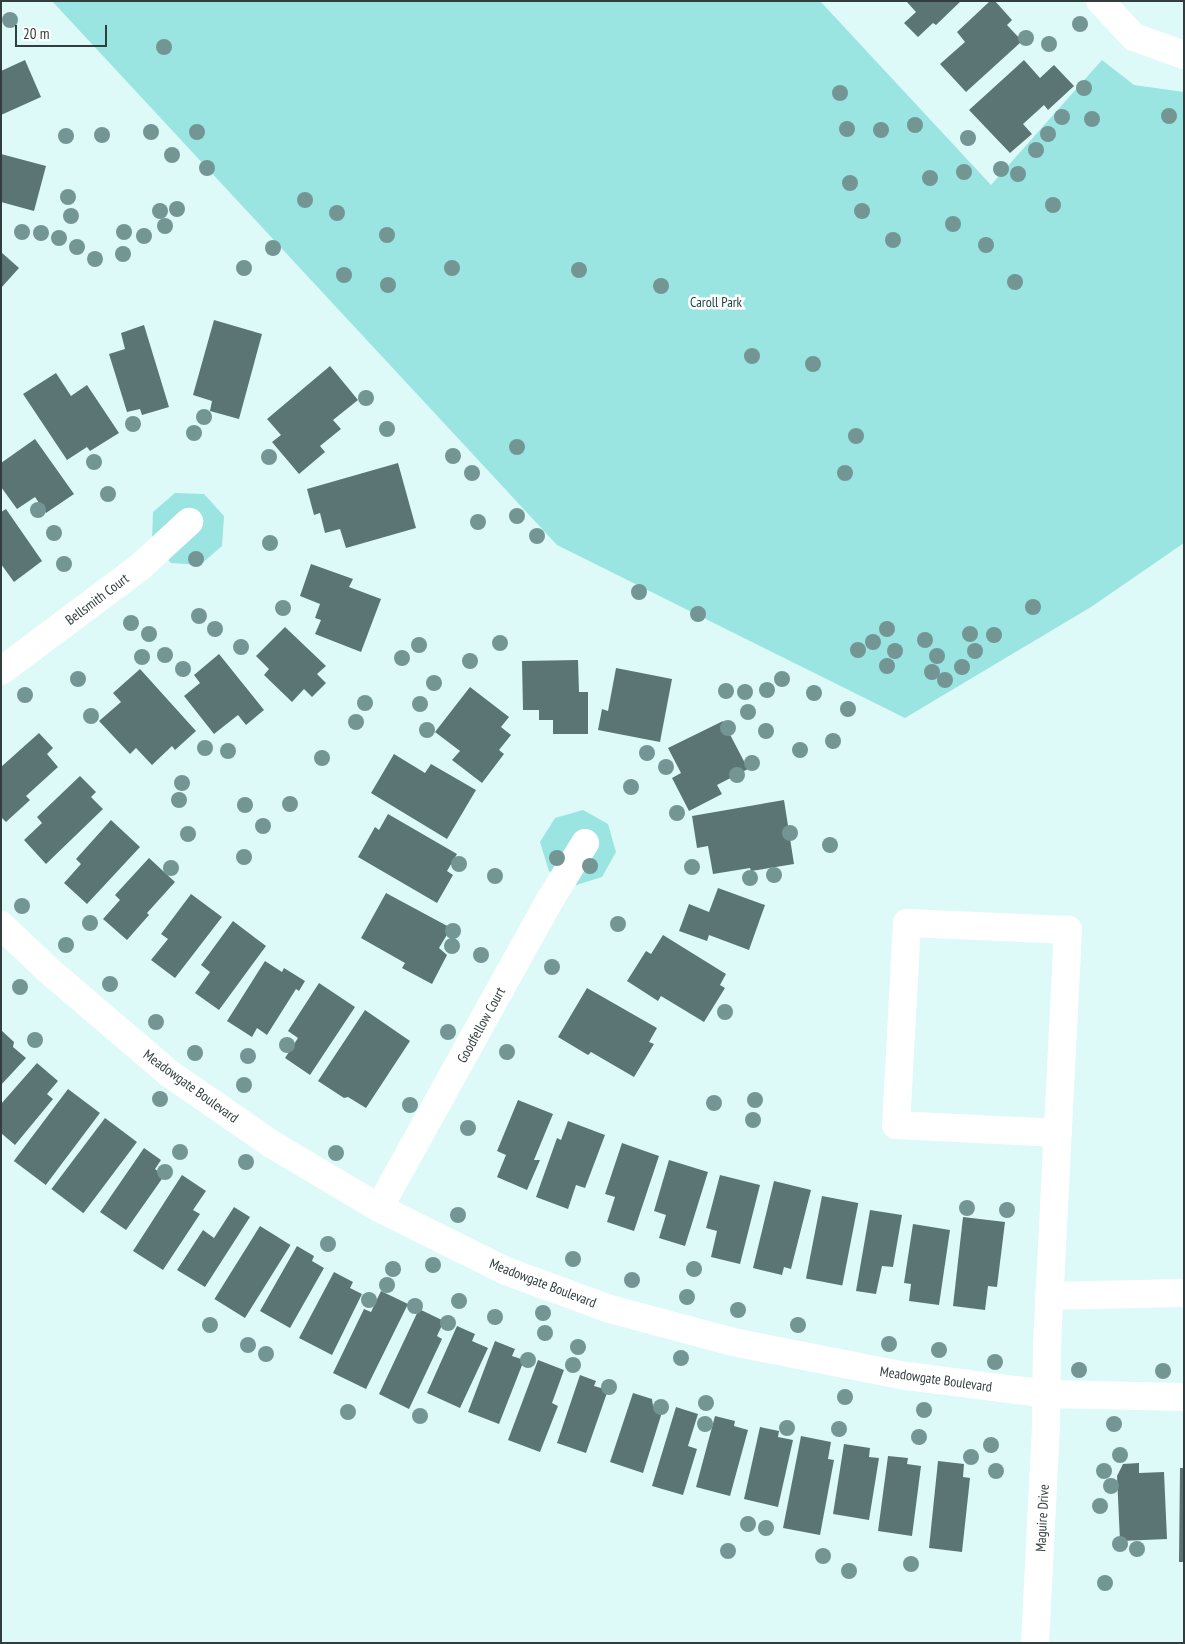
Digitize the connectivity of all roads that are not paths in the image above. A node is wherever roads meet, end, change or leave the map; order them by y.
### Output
1 (1100, 1) edge
2 (1184, 55) edge
3 (189, 522) dead end
4 (1, 671) edge
5 (586, 842) dead end
6 (1, 926) edge
7 (1058, 1133) junction
8 (379, 1208) junction
9 (1184, 1293) edge
10 (1049, 1296) junction
11 (1047, 1394) junction
12 (1184, 1397) edge
13 (1035, 1643) edge

1 - 2 street
3 - 4 street, Bellsmith Court
5 - 8 street, Goodfellow Court
6 - 8 street, Meadowgate Boulevard
7 - 7 street, Maguire Drive
7 - 10 street, Maguire Drive
8 - 11 street, Meadowgate Boulevard
9 - 10 street
10 - 11 street, Maguire Drive
11 - 12 street, Meadowgate Boulevard
11 - 13 street, Maguire Drive

